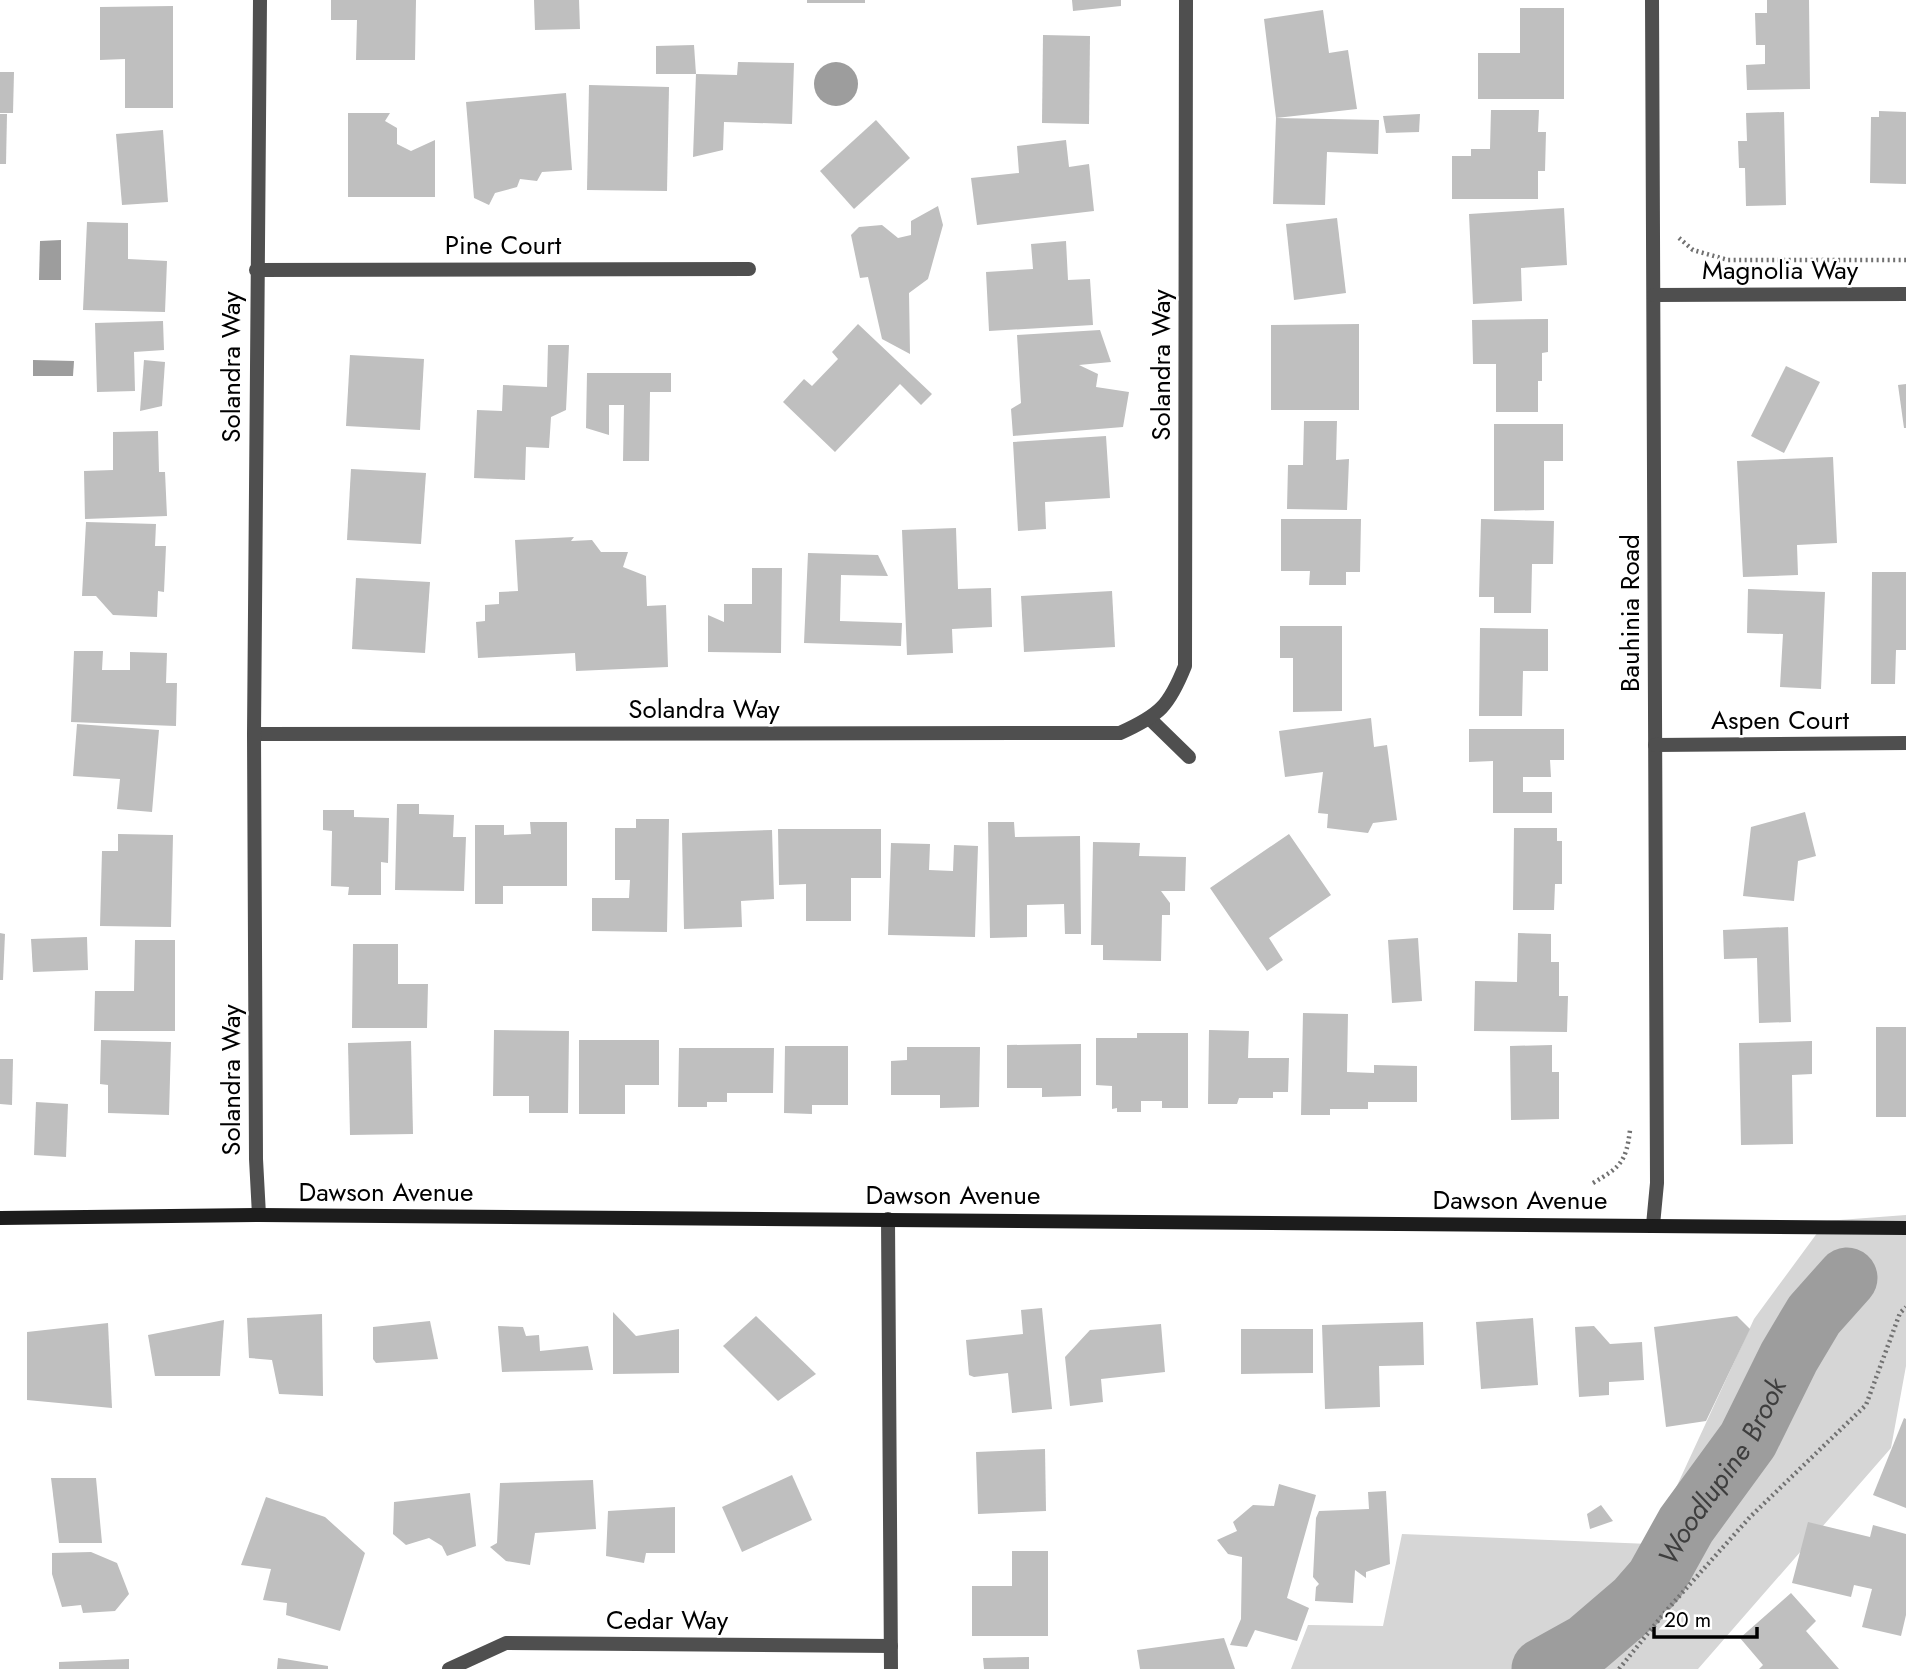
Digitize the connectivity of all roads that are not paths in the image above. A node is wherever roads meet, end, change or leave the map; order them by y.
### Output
1 (260, 0) edge
2 (1186, 0) edge
3 (1652, 0) edge
4 (749, 269) dead end
5 (256, 270) junction
6 (1906, 294) edge
7 (1654, 295) junction
8 (1150, 719) junction
9 (254, 734) junction
10 (1906, 743) edge
11 (1655, 745) junction
12 (1189, 757) dead end
13 (259, 1215) junction
14 (0, 1218) edge
15 (888, 1219) junction
16 (1653, 1225) junction
17 (1906, 1228) edge
18 (891, 1646) junction
19 (449, 1669) edge
20 (891, 1669) edge

1 - 5 street, Solandra Way
2 - 8 street, Solandra Way
3 - 7 street, Bauhinia Road
4 - 5 street, Pine Court
5 - 9 street, Solandra Way
6 - 7 street, Magnolia Way
7 - 11 street, Bauhinia Road
8 - 9 street, Solandra Way
8 - 12 street
9 - 13 street, Solandra Way
10 - 11 street, Aspen Court
11 - 16 street, Bauhinia Road
13 - 14 main road, Dawson Avenue
13 - 15 main road, Dawson Avenue
15 - 16 main road, Dawson Avenue
15 - 18 street
16 - 17 main road, Dawson Avenue
18 - 19 street, Cedar Way
18 - 20 street

